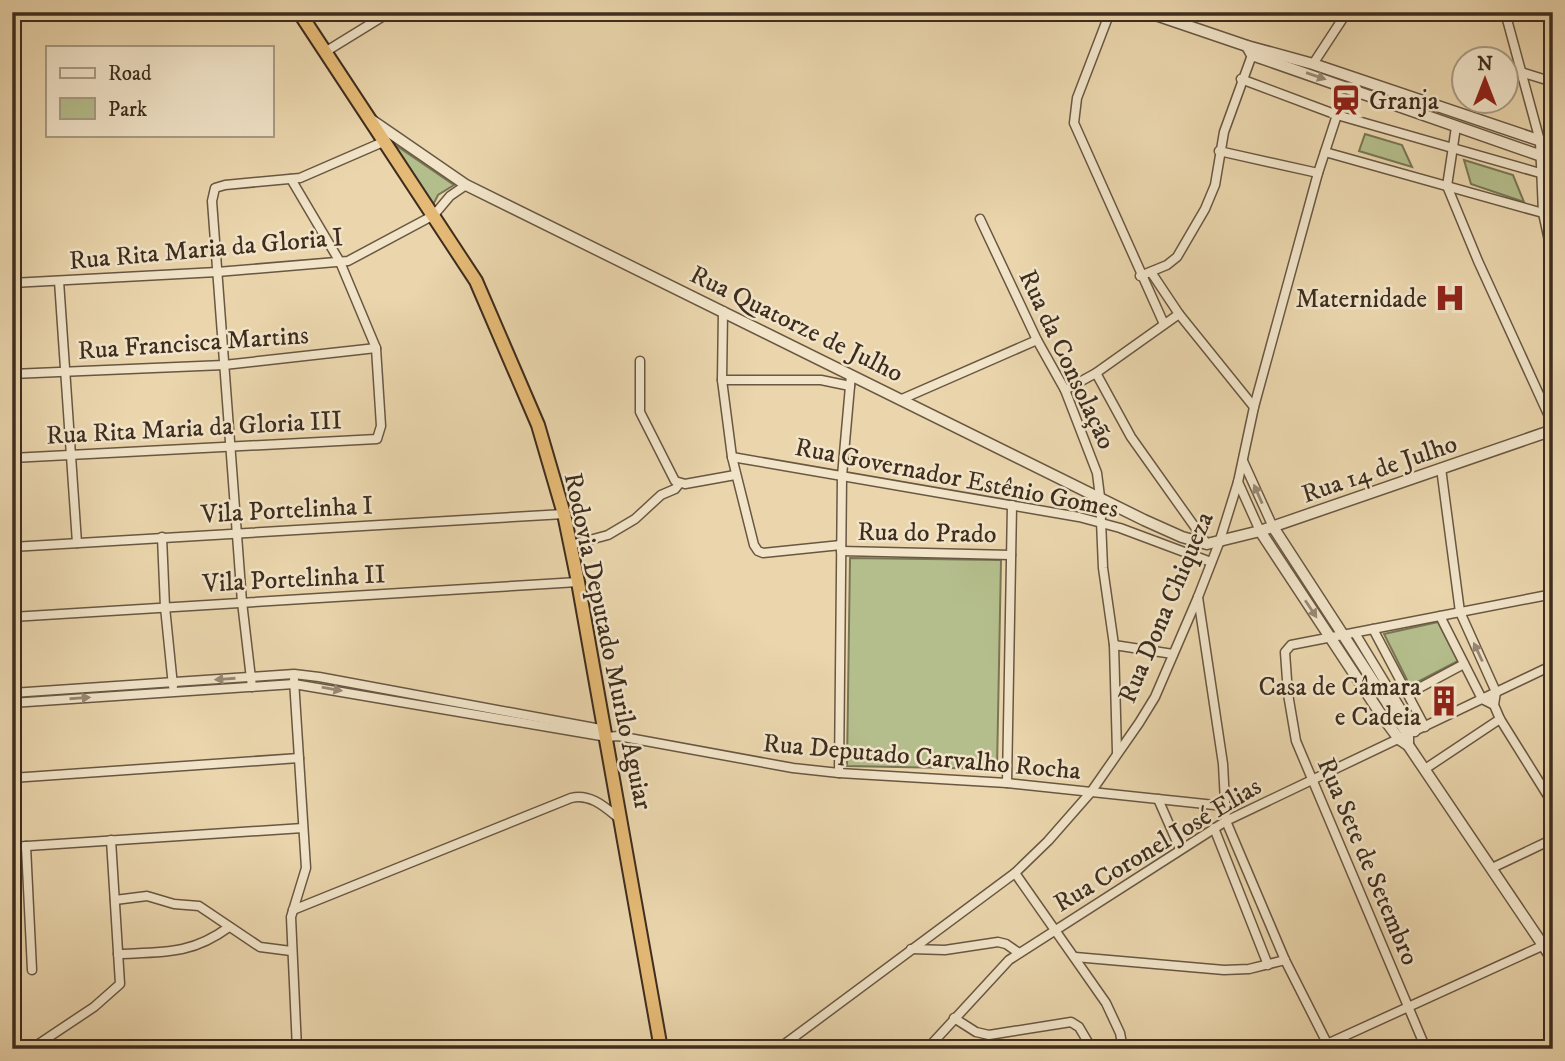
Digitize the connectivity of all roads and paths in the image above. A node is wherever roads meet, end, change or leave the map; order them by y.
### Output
1 (299, 12) edge
2 (390, 12) edge
3 (1110, 12) edge
4 (1147, 12) edge
5 (1347, 12) edge
6 (1505, 12) edge
7 (1249, 50) junction
8 (325, 52) junction
9 (1312, 64) junction
10 (1521, 72) junction
11 (1241, 79) junction
12 (1553, 82) edge
13 (1351, 83) junction
14 (1337, 115) junction
15 (366, 117) junction
16 (1456, 127) junction
17 (1540, 141) junction
18 (383, 142) junction
19 (1553, 145) edge
20 (1453, 149) junction
21 (1219, 151) junction
22 (1325, 152) junction
23 (1540, 156) junction
24 (1553, 160) edge
25 (1318, 173) junction
26 (1540, 173) junction
27 (291, 179) junction
28 (467, 185) junction
29 (1447, 186) junction
30 (1543, 213) junction
31 (434, 215) junction
32 (980, 219) dead end
33 (1553, 259) edge
34 (340, 262) junction
35 (218, 272) junction
36 (1151, 272) junction
37 (1140, 276) junction
38 (59, 281) junction
39 (12, 283) edge
40 (723, 311) junction
41 (1178, 314) junction
42 (1164, 324) junction
43 (1037, 340) junction
44 (376, 348) junction
45 (640, 361) dead end
46 (224, 365) junction
47 (65, 372) junction
48 (1096, 373) junction
49 (12, 374) edge
50 (722, 380) junction
51 (850, 380) junction
52 (1065, 390) junction
53 (902, 399) junction
54 (1254, 407) junction
55 (1553, 428) edge
56 (230, 446) junction
57 (71, 454) junction
58 (732, 457) junction
59 (12, 458) edge
60 (1243, 461) junction
61 (1441, 468) junction
62 (735, 475) junction
63 (842, 476) junction
64 (1238, 482) junction
65 (679, 484) junction
66 (1100, 497) junction
67 (1012, 505) junction
68 (564, 514) junction
69 (1102, 522) junction
70 (1273, 527) junction
71 (1259, 531) junction
72 (236, 533) junction
73 (162, 537) junction
74 (77, 543) junction
75 (1219, 543) junction
76 (1207, 544) junction
77 (571, 545) junction
78 (12, 547) edge
79 (841, 548) junction
80 (1011, 555) junction
81 (1211, 562) junction
82 (578, 582) junction
83 (1308, 583) junction
84 (1298, 589) junction
85 (1553, 594) edge
86 (1198, 597) junction
87 (242, 602) junction
88 (165, 607) junction
89 (1460, 612) junction
90 (1440, 616) junction
91 (12, 617) edge
92 (1373, 629) junction
93 (1355, 633) junction
94 (1343, 636) junction
95 (1331, 639) junction
96 (1114, 645) junction
97 (1173, 654) junction
98 (1464, 664) junction
99 (1553, 665) edge
100 (294, 674) junction
101 (251, 677) junction
102 (294, 684) junction
103 (1368, 685) junction
104 (252, 687) junction
105 (174, 688) junction
106 (1496, 692) junction
107 (12, 693) edge
108 (1408, 694) junction
109 (1482, 699) junction
110 (12, 703) edge
111 (1494, 705) junction
112 (457, 707) junction
113 (1500, 719) junction
114 (1425, 727) junction
115 (610, 734) junction
116 (1408, 738) junction
117 (1117, 752) junction
118 (299, 758) junction
119 (1425, 769) junction
120 (839, 774) junction
121 (12, 778) edge
122 (1311, 780) junction
123 (1007, 783) junction
124 (1091, 792) junction
125 (1158, 799) junction
126 (1553, 804) edge
127 (1224, 806) junction
128 (623, 821) junction
129 (1226, 821) junction
130 (303, 828) junction
131 (1214, 828) junction
132 (1553, 839) edge
133 (111, 840) junction
134 (26, 846) junction
135 (12, 847) edge
136 (1180, 849) junction
137 (1492, 868) junction
138 (1015, 873) junction
139 (115, 900) junction
140 (293, 910) junction
141 (229, 927) junction
142 (1055, 930) junction
143 (1548, 944) edge
144 (911, 949) junction
145 (291, 951) junction
146 (1019, 953) junction
147 (118, 954) junction
148 (1075, 957) junction
149 (1284, 960) junction
150 (1553, 960) edge
151 (1268, 965) junction
152 (32, 971) dead end
153 (1408, 1008) junction
154 (954, 1018) junction
155 (1329, 1046) edge
156 (31, 1049) edge
157 (297, 1049) edge
158 (661, 1049) edge
159 (778, 1049) edge
160 (928, 1049) edge
161 (1092, 1049) edge
162 (1123, 1049) edge
163 (1304, 1049) edge
164 (1426, 1049) edge

1 - 8 highway, Rodovia Deputado Murilo Aguiar
2 - 8 street
3 - 37 street
4 - 7 street
5 - 9 street
6 - 10 street
7 - 9 street
7 - 11 street
7 -> 13 street
8 - 15 highway, Rodovia Deputado Murilo Aguiar
9 - 13 street
10 - 12 street
10 - 17 street
11 - 14 street
11 - 21 street
13 - 16 street
13 - 17 street
14 - 20 street
14 - 22 street, Rua Dona Chiqueza
15 - 18 highway, Rodovia Deputado Murilo Aguiar
15 - 28 street, Rua Quatorze de Julho
16 - 20 street
16 - 23 street
17 - 19 street
17 - 23 street
18 - 27 street
18 - 31 highway, Rodovia Deputado Murilo Aguiar
20 - 26 street
20 - 29 street
21 - 25 street
21 - 36 street
22 - 25 street, Rua Dona Chiqueza
22 - 29 street
23 - 24 street
23 - 26 street
25 - 54 street, Rua Dona Chiqueza
26 - 30 street
27 - 34 street
27 - 35 street
28 - 31 street, Rua Rita Maria da Gloria I
28 - 40 street, Rua Quatorze de Julho
29 - 30 street
29 - 55 street
30 - 33 street
31 - 34 street, Rua Rita Maria da Gloria I
31 - 68 highway, Rodovia Deputado Murilo Aguiar
32 - 43 street, Rua da Consolação
34 - 35 street, Rua Rita Maria da Gloria I
34 - 44 street
35 - 38 street, Rua Rita Maria da Gloria I
35 - 46 street
36 - 37 street
36 - 41 street
37 - 42 street
38 - 39 street, Rua Rita Maria da Gloria I
38 - 47 street
40 - 50 street
40 - 51 street, Rua Quatorze de Julho
41 - 42 street
41 - 54 street
42 - 48 street
43 - 52 street, Rua da Consolação
43 - 53 street
44 - 46 street, Rua Francisca Martins
44 - 56 street, Rua Rita Maria da Gloria III
45 - 65 street
46 - 47 street, Rua Francisca Martins
46 - 56 street
47 - 49 street, Rua Francisca Martins
47 - 57 street
48 - 52 street
48 - 76 street
50 - 51 street
50 - 58 street
51 - 53 street, Rua Quatorze de Julho
51 - 63 street
52 - 66 street, Rua da Consolação
53 - 66 street, Rua Quatorze de Julho
54 - 60 street, Rua Dona Chiqueza
55 - 61 street, Rua 14 de Julho
56 - 57 street, Rua Rita Maria da Gloria III
56 - 72 street
57 - 59 street, Rua Rita Maria da Gloria III
57 - 74 street
58 - 62 street
58 - 63 street, Rua Governador Estênio Gomes
60 - 64 street, Rua Dona Chiqueza
70 -> 60 street
61 - 70 street, Rua 14 de Julho
61 - 89 street
62 - 65 street
62 - 79 street, Rua do Prado
63 - 67 street, Rua Governador Estênio Gomes
63 - 79 street
64 - 71 street
64 - 75 street, Rua Dona Chiqueza
65 - 77 street
66 - 69 street, Rua da Consolação
66 - 76 street, Rua Quatorze de Julho
67 - 69 street, Rua Governador Estênio Gomes
67 - 80 street
68 - 72 street, Vila Portelinha I
68 - 77 highway, Rodovia Deputado Murilo Aguiar
69 - 81 street, Rua Governador Estênio Gomes
69 - 96 street, Rua da Consolação
70 - 71 street, Rua 14 de Julho
70 - 83 street
71 - 75 street, Rua 14 de Julho
71 - 84 street
72 - 73 street, Vila Portelinha I
72 - 87 street
73 - 74 street, Vila Portelinha I
73 - 88 street
74 - 78 street, Vila Portelinha I
75 - 76 street, Rua Quatorze de Julho
75 - 81 street, Rua Dona Chiqueza
77 - 82 highway, Rodovia Deputado Murilo Aguiar
79 - 80 street, Rua do Prado
79 - 120 street
80 - 123 street
81 - 86 street, Rua Dona Chiqueza
82 - 87 street, Vila Portelinha II
82 - 115 highway, Rodovia Deputado Murilo Aguiar
83 - 84 street
83 - 94 street
84 -> 95 street
85 - 89 street
86 - 97 street, Rua Dona Chiqueza
86 - 127 street
87 - 88 street, Vila Portelinha II
87 - 101 street
88 - 91 street, Vila Portelinha II
88 - 105 street
89 - 90 street
106 -> 89 street
90 - 92 street
90 - 98 street
92 - 93 street
92 - 108 street
93 - 94 street
93 - 116 street
94 - 95 street
94 - 103 street
95 - 103 street
95 - 122 street, Rua Sete de Setembro
96 - 97 street
96 - 117 street, Rua da Consolação
97 - 117 street, Rua Dona Chiqueza
98 - 108 street
98 - 109 street
99 - 106 street, Rua Coronel José Elias
100 - 101 street, Rua Deputado Carvalho Rocha
100 - 102 street
100 - 112 street, Rua Deputado Carvalho Rocha
101 - 104 street
101 -> 105 street, Rua Deputado Carvalho Rocha
102 - 104 street, Rua Deputado Carvalho Rocha
102 -> 112 street, Rua Deputado Carvalho Rocha
102 - 118 street
103 - 116 street
104 - 105 street, Rua Deputado Carvalho Rocha
105 - 107 street, Rua Deputado Carvalho Rocha
110 -> 105 street, Rua Deputado Carvalho Rocha
106 - 109 street, Rua Coronel José Elias
106 - 111 street
108 - 114 street
109 - 111 street
109 - 114 street, Rua Coronel José Elias
111 - 113 street
112 - 115 street, Rua Deputado Carvalho Rocha
113 - 119 street
113 - 126 street
114 - 116 street, Rua Coronel José Elias
115 - 120 street, Rua Deputado Carvalho Rocha
115 - 128 highway, Rodovia Deputado Murilo Aguiar
116 - 119 street
116 - 122 street, Rua Coronel José Elias
117 - 124 street, Rua Dona Chiqueza
118 - 121 street
118 - 130 street
119 - 137 street
120 - 123 street, Rua Deputado Carvalho Rocha
122 - 129 street, Rua Coronel José Elias
122 - 153 street, Rua Sete de Setembro
123 - 124 street, Rua Deputado Carvalho Rocha
124 - 125 street, Rua Deputado Carvalho Rocha
124 - 138 street, Rua Dona Chiqueza
125 - 127 street, Rua Deputado Carvalho Rocha
125 - 136 street
127 - 129 street
128 - 140 street
128 - 158 highway, Rodovia Deputado Murilo Aguiar
129 - 131 street, Rua Coronel José Elias
129 - 149 street
130 - 133 street
130 - 140 street
131 - 136 street, Rua Coronel José Elias
131 - 151 street
132 - 137 street
133 - 134 street
133 - 139 street
134 - 135 street
134 - 152 street
136 - 142 street, Rua Coronel José Elias
137 - 143 street
138 - 142 street
138 - 144 street, Rua Dona Chiqueza
139 - 141 street
139 - 147 street
140 - 145 street
141 - 145 street
141 - 147 street
142 - 146 street, Rua Coronel José Elias
142 - 148 street
143 - 150 street
143 - 153 street
144 - 146 street
144 - 159 street, Rua Dona Chiqueza
145 - 157 street
146 - 154 street, Rua Coronel José Elias
147 - 156 street
148 - 151 street
148 - 162 street
149 - 151 street
149 - 155 street
153 - 155 street
153 - 164 street, Rua Sete de Setembro
154 - 160 street, Rua Coronel José Elias
154 - 161 street
155 - 163 street

